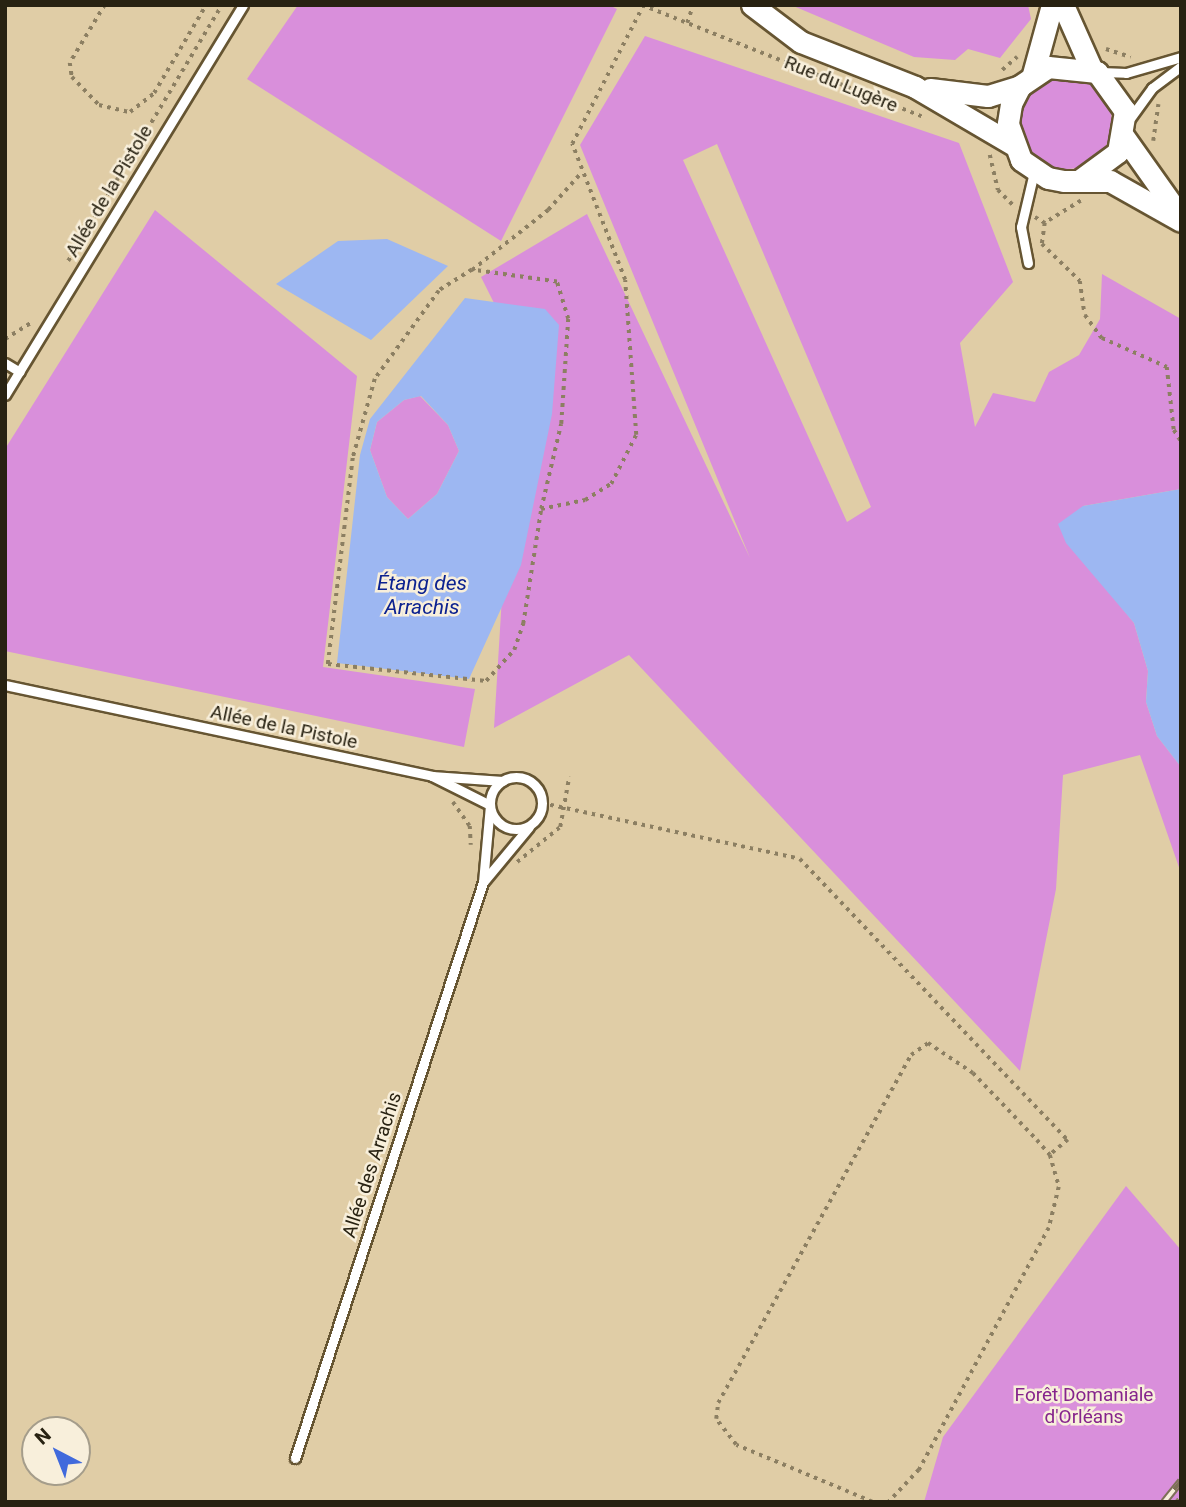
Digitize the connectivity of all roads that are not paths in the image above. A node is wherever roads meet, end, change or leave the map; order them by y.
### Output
1 (243, 5) edge
2 (752, 5) edge
3 (1052, 5) edge
4 (1063, 5) edge
5 (1181, 57) edge
6 (1181, 65) edge
7 (1095, 71) junction
8 (1027, 80) junction
9 (915, 87) junction
10 (1124, 132) junction
11 (1012, 144) junction
12 (1034, 172) junction
13 (1080, 180) junction
14 (1181, 220) edge
15 (1028, 263) dead end
16 (5, 363) edge
17 (20, 372) junction
18 (5, 396) edge
19 (5, 685) edge
20 (432, 776) junction
21 (503, 780) junction
22 (490, 805) junction
23 (533, 822) junction
24 (483, 882) junction
25 (295, 1458) dead end

1 - 17 lane, Allée de la Pistole
2 - 9 street, Rue du Lugère
3 - 8 street
4 - 7 street
5 - 7 lane
6 - 10 lane
7 - 8 street
7 - 10 street
8 - 9 street, Rue du Lugère
8 - 11 street
9 - 11 street, Rue du Lugère
10 - 13 street
10 - 14 street
11 - 12 street
12 - 13 street
12 - 15 lane
13 - 14 street
16 - 17 lane
17 - 18 lane, Allée de la Pistole
19 - 20 lane, Allée de la Pistole
20 - 21 lane
20 - 22 lane
21 - 22 lane
21 - 23 lane
22 - 23 lane
22 - 24 lane
23 - 24 lane
24 - 25 lane, Allée des Arrachis

